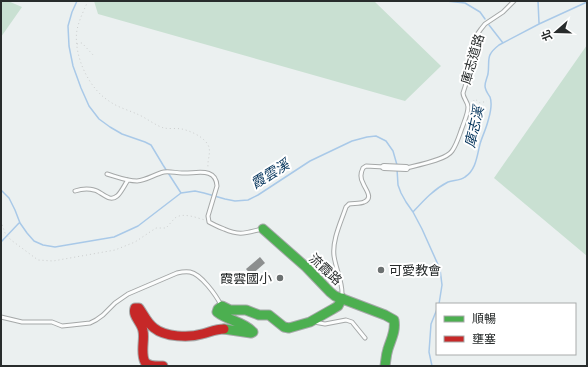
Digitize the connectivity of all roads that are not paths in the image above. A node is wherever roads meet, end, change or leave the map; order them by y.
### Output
1 (514, 1) edge
2 (384, 167) joint
3 (406, 168) joint
4 (107, 174) dead end
5 (128, 180) junction
6 (75, 191) dead end
7 (263, 229) joint
8 (342, 298) junction
9 (222, 306) junction
10 (1, 317) edge
11 (310, 322) junction
12 (365, 338) dead end
13 (163, 366) edge
14 (385, 366) edge

1 - 3 lane, 庫志道路
2 - 3 street
2 - 8 lane
4 - 5 lane
5 - 6 lane
5 - 7 lane, 流霞路
7 - 8 street, 流霞路
8 - 11 street
8 - 14 street, 流霞路
9 - 10 lane
9 - 11 street
9 - 13 street
11 - 12 lane

